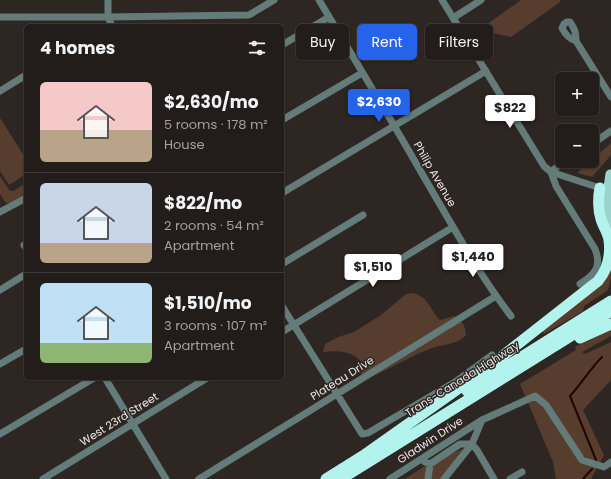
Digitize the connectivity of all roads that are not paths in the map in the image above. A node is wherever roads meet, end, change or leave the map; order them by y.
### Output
1 (108, 0) edge
2 (274, 0) edge
3 (319, 0) edge
4 (442, 0) edge
5 (481, 0) edge
6 (0, 17) edge
7 (329, 17) junction
8 (453, 18) junction
9 (109, 23) edge
10 (576, 41) dead end
11 (284, 44) edge
12 (486, 72) junction
13 (362, 73) junction
14 (24, 76) edge
15 (0, 91) edge
16 (611, 97) edge
17 (284, 119) edge
18 (394, 125) junction
19 (611, 131) edge
20 (599, 139) edge
21 (556, 168) edge
22 (551, 172) junction
23 (611, 173) edge
24 (600, 188) junction
25 (284, 193) edge
26 (24, 199) edge
27 (606, 207) junction
28 (1, 209) edge
29 (363, 216) dead end
30 (611, 226) edge
31 (453, 227) junction
32 (284, 263) edge
33 (24, 275) edge
34 (580, 284) dead end
35 (0, 290) edge
36 (496, 296) junction
37 (611, 301) edge
38 (284, 309) edge
39 (611, 311) edge
40 (512, 316) dead end
41 (294, 324) junction
42 (611, 324) edge
43 (284, 331) edge
44 (24, 350) edge
45 (492, 355) dead end
46 (0, 364) edge
47 (502, 379) junction
48 (91, 380) edge
49 (106, 380) edge
50 (204, 380) edge
51 (336, 394) junction
52 (482, 420) junction
53 (133, 423) junction
54 (0, 434) edge
55 (472, 444) junction
56 (360, 458) junction
57 (422, 459) junction
58 (611, 462) edge
59 (430, 464) junction
60 (522, 472) dead end
61 (43, 479) edge
62 (166, 479) edge
63 (199, 479) edge
64 (326, 479) edge
65 (341, 479) edge
66 (390, 479) edge
67 (428, 479) edge
68 (444, 479) edge
69 (494, 479) edge
70 (510, 479) edge

1 - 9 street
2 - 9 street
3 - 7 street, Philip Avenue
4 - 8 street
5 - 8 street
6 - 9 street
7 - 11 street
7 - 13 street, Philip Avenue
8 - 12 street
10 - 16 street
12 - 18 street
12 - 22 street
13 - 17 street
13 - 18 street, Philip Avenue
14 - 15 street
18 - 25 street
18 - 31 street, Philip Avenue
19 - 20 street
21 - 22 street
22 - 24 street
22 - 34 street
23 - 24 main road
23 - 27 main road
24 - 27 main road
24 - 56 highway
26 - 28 street
27 - 30 main road
29 - 32 street
31 - 36 street, Philip Avenue
31 - 41 street
33 - 35 street
36 - 40 street, Philip Avenue
36 - 51 street, Plateau Drive
37 - 56 highway, Trans-Canada Highway
38 - 41 street
39 - 47 highway, Trans-Canada Highway
41 - 43 street
41 - 51 street
42 - 47 highway
44 - 46 street
45 - 51 street
47 - 65 highway, Trans-Canada Highway
48 - 54 street
49 - 53 street
50 - 53 street, West 23rd Street
51 - 63 street, Plateau Drive
52 - 55 street
52 - 57 street, Gladwin Drive
52 - 58 street, Gladwin Drive
53 - 61 street, West 23rd Street
53 - 62 street
55 - 59 street
55 - 68 street
55 - 69 street
56 - 64 highway, Trans-Canada Highway
57 - 59 street
57 - 66 street, Gladwin Drive
59 - 67 street
60 - 70 street

